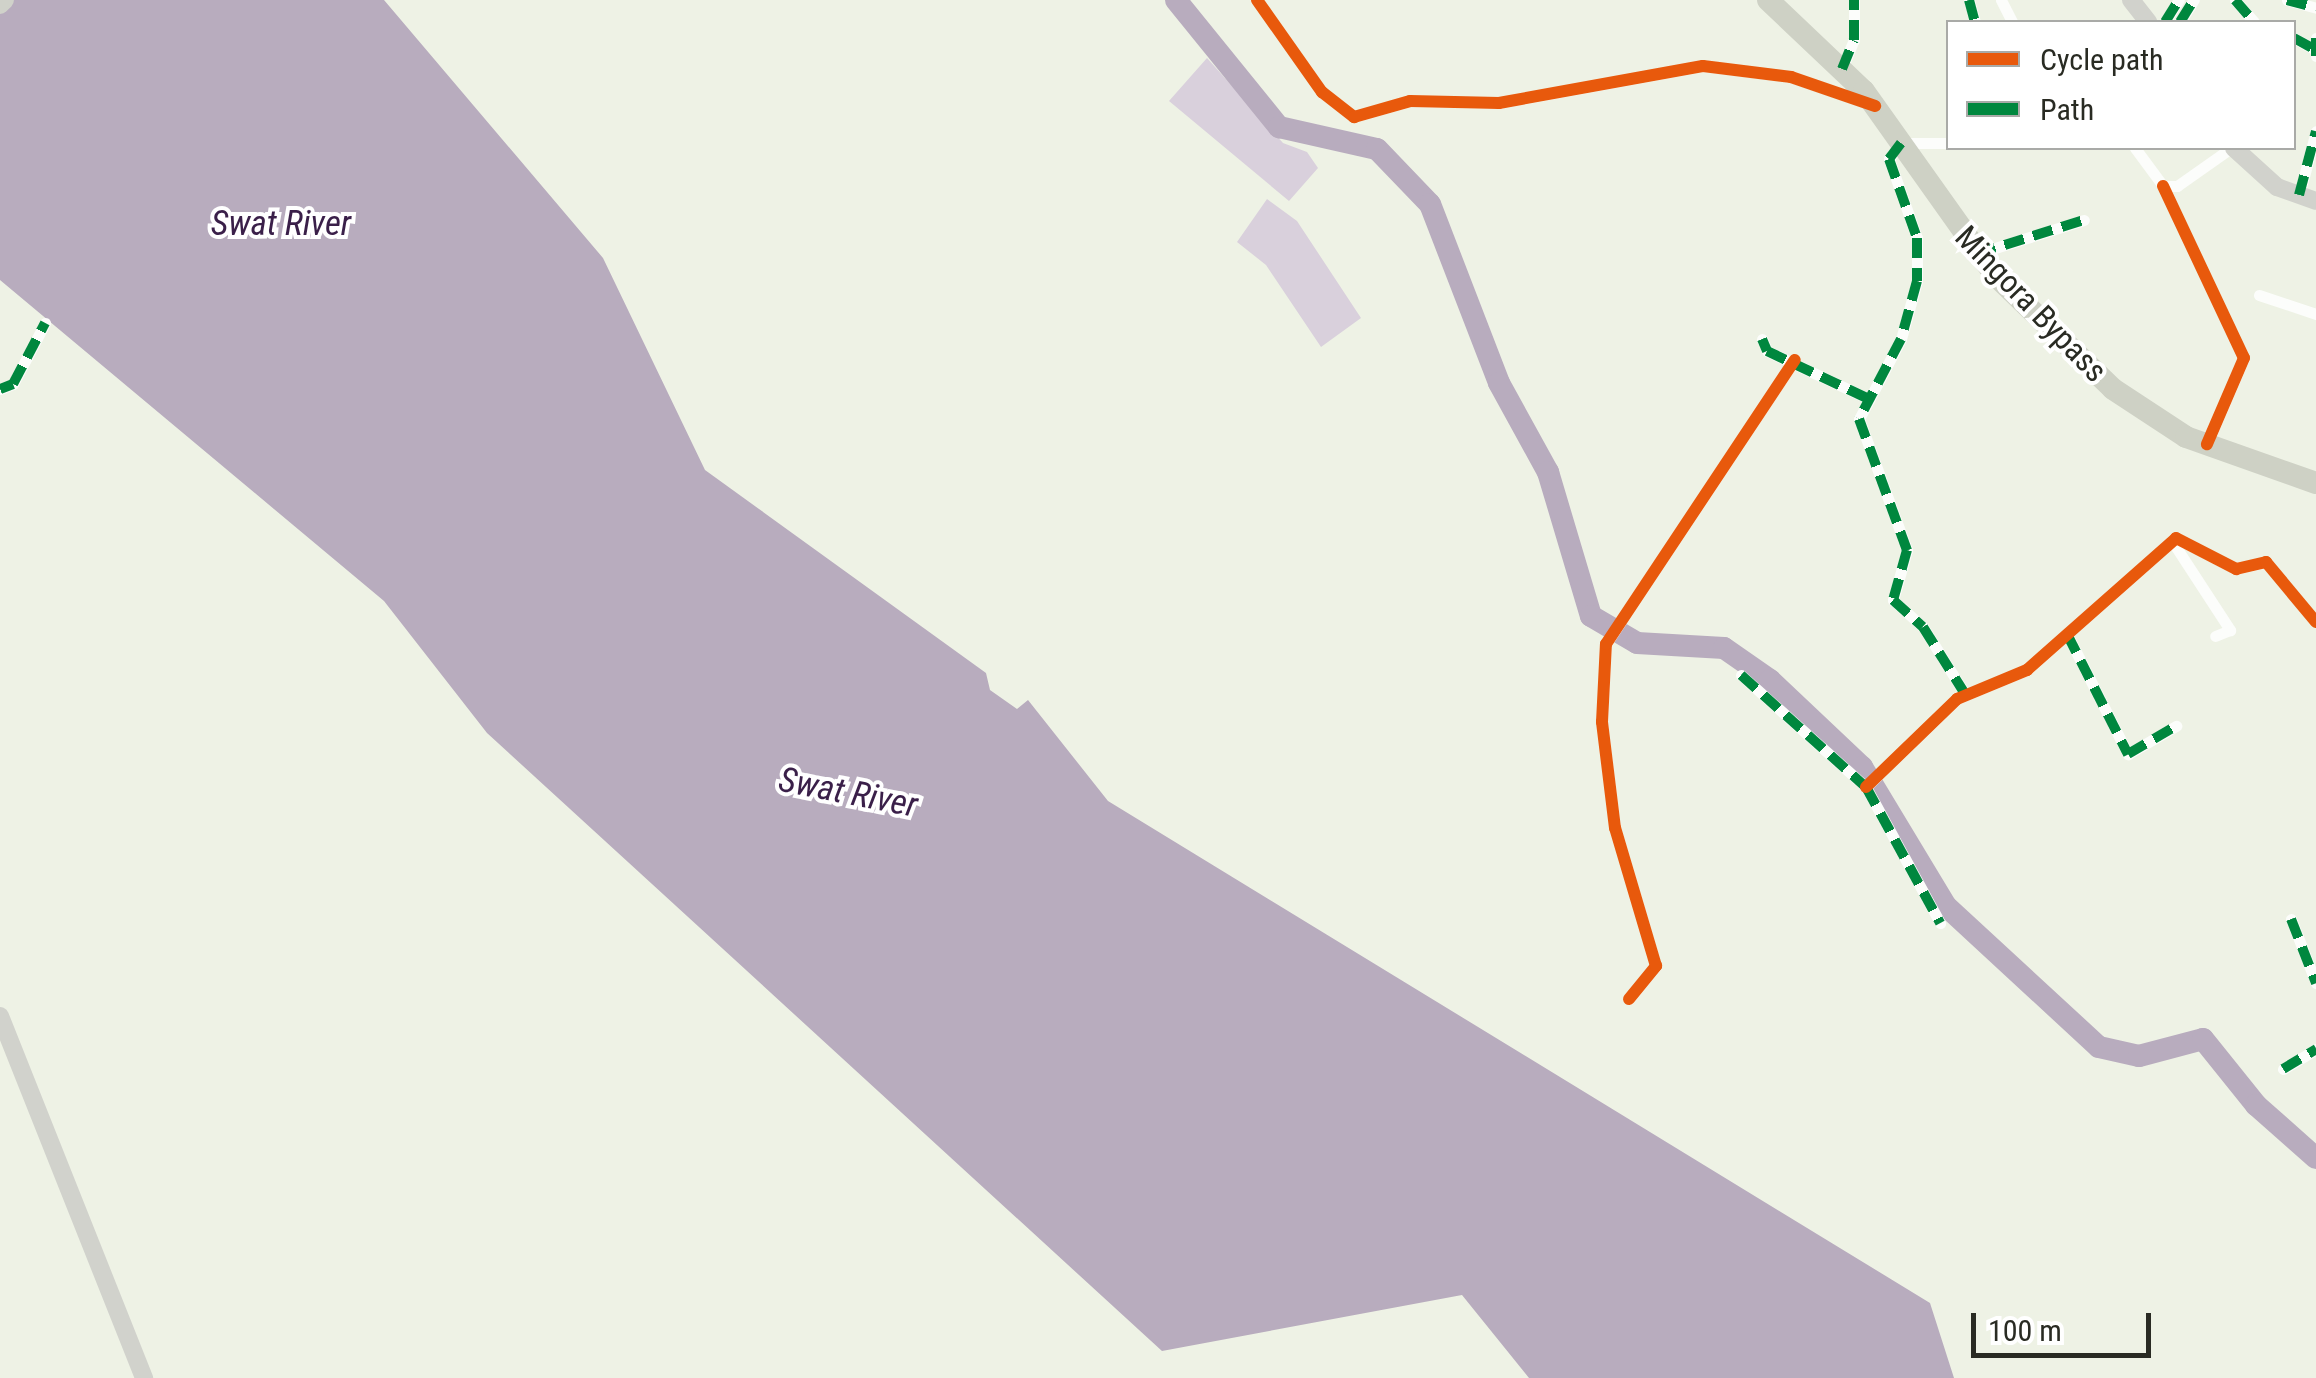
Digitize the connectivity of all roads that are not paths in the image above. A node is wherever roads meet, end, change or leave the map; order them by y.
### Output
1 (1258, 0) edge
2 (1768, 0) edge
3 (1854, 0) edge
4 (2131, 0) edge
5 (2234, 0) edge
6 (2288, 0) edge
7 (2316, 8) edge
8 (2146, 20) edge
9 (2252, 20) edge
10 (1842, 69) junction
11 (1874, 106) junction
12 (2316, 130) edge
13 (1901, 143) junction
14 (1946, 144) edge
15 (2136, 150) edge
16 (2228, 150) edge
17 (2234, 150) edge
18 (2163, 186) junction
19 (2308, 198) edge
20 (2084, 220) dead end
21 (1976, 254) junction
22 (2259, 296) dead end
23 (2316, 314) edge
24 (45, 323) dead end
25 (1762, 339) dead end
26 (1795, 360) junction
27 (0, 390) edge
28 (1868, 399) junction
29 (2208, 444) junction
30 (2316, 483) edge
31 (2174, 544) dead end
32 (2316, 622) edge
33 (2067, 634) junction
34 (2215, 636) dead end
35 (1741, 675) dead end
36 (1966, 694) junction
37 (2176, 726) dead end
38 (1866, 787) junction
39 (2292, 919) dead end
40 (1940, 923) dead end
41 (2316, 983) edge
42 (1629, 999) dead end
43 (0, 1016) edge
44 (2316, 1049) edge
45 (2283, 1069) dead end
46 (144, 1378) edge

1 - 11 street
2 - 10 highway, Mingora Bypass
3 - 10 street
4 - 8 main road
5 - 9 street
6 - 7 street
10 - 11 highway, Mingora Bypass
11 - 13 highway, Mingora Bypass
12 - 19 street
13 - 14 street
13 - 21 highway, Mingora Bypass
13 - 28 street
15 - 18 street
16 - 18 street
17 - 19 main road
18 - 29 street
20 - 21 street
21 - 29 highway, Mingora Bypass
22 - 23 street
24 - 27 street
25 - 26 street
26 - 28 street
26 - 42 street
28 - 36 street
29 - 30 highway, Mingora Bypass
31 - 34 street
32 - 33 street
33 - 36 street
33 - 37 street
35 - 38 street
36 - 38 street
38 - 40 street
39 - 41 street
43 - 46 main road
44 - 45 street

